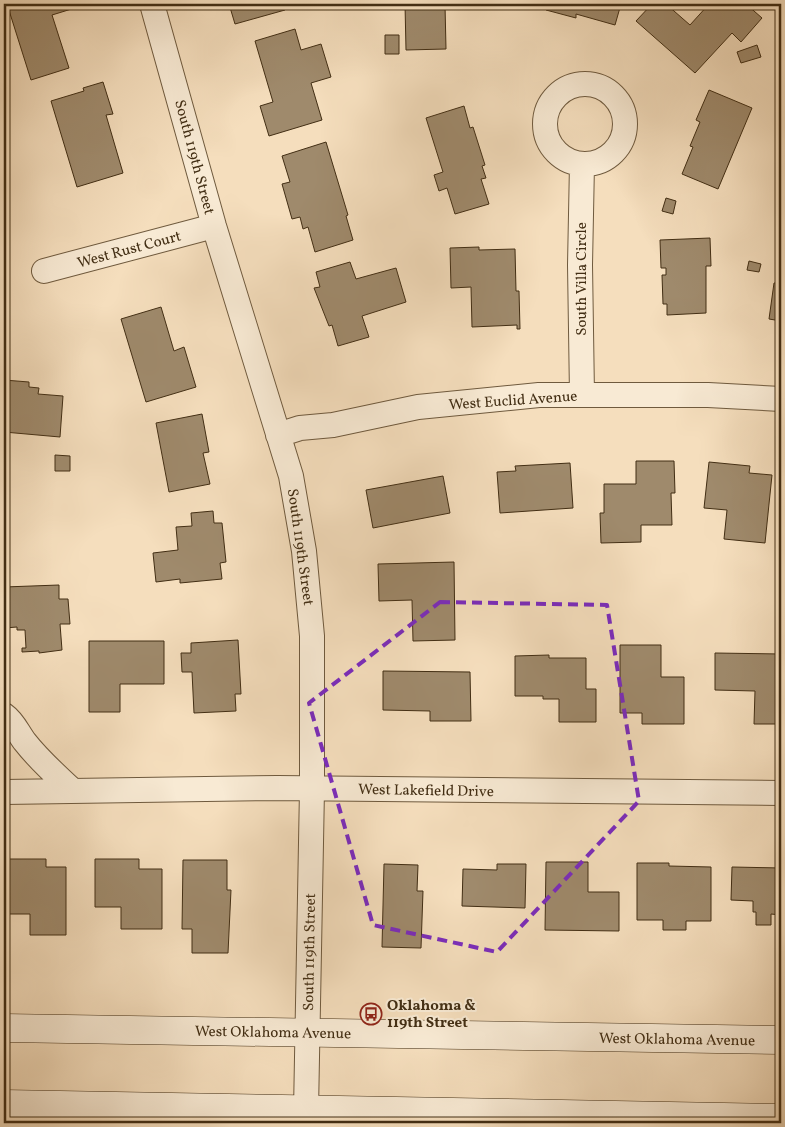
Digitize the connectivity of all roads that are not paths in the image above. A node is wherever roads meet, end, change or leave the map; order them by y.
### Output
1 (152, 4) edge
2 (582, 164) dead end
3 (214, 226) junction
4 (44, 272) dead end
5 (582, 395) junction
6 (781, 399) edge
7 (278, 434) junction
8 (4, 715) edge
9 (312, 789) junction
10 (72, 790) junction
11 (4, 792) edge
12 (781, 794) edge
13 (4, 1028) edge
14 (307, 1033) junction
15 (781, 1040) edge
16 (4, 1104) edge
17 (306, 1111) junction
18 (781, 1118) edge

1 - 3 street, South 119th Street
2 - 5 street, South Villa Circle
3 - 4 street, West Rust Court
3 - 7 street, South 119th Street
5 - 6 street, West Euclid Avenue
5 - 7 street, West Euclid Avenue
7 - 9 street, South 119th Street
8 - 10 street
9 - 10 street, West Lakefield Drive
9 - 12 street, West Lakefield Drive
9 - 14 street, South 119th Street
10 - 11 street, West Lakefield Drive
13 - 14 main road, West Oklahoma Avenue
14 - 15 main road, West Oklahoma Avenue
14 - 17 street, South 119th Street
16 - 17 main road
17 - 18 main road

